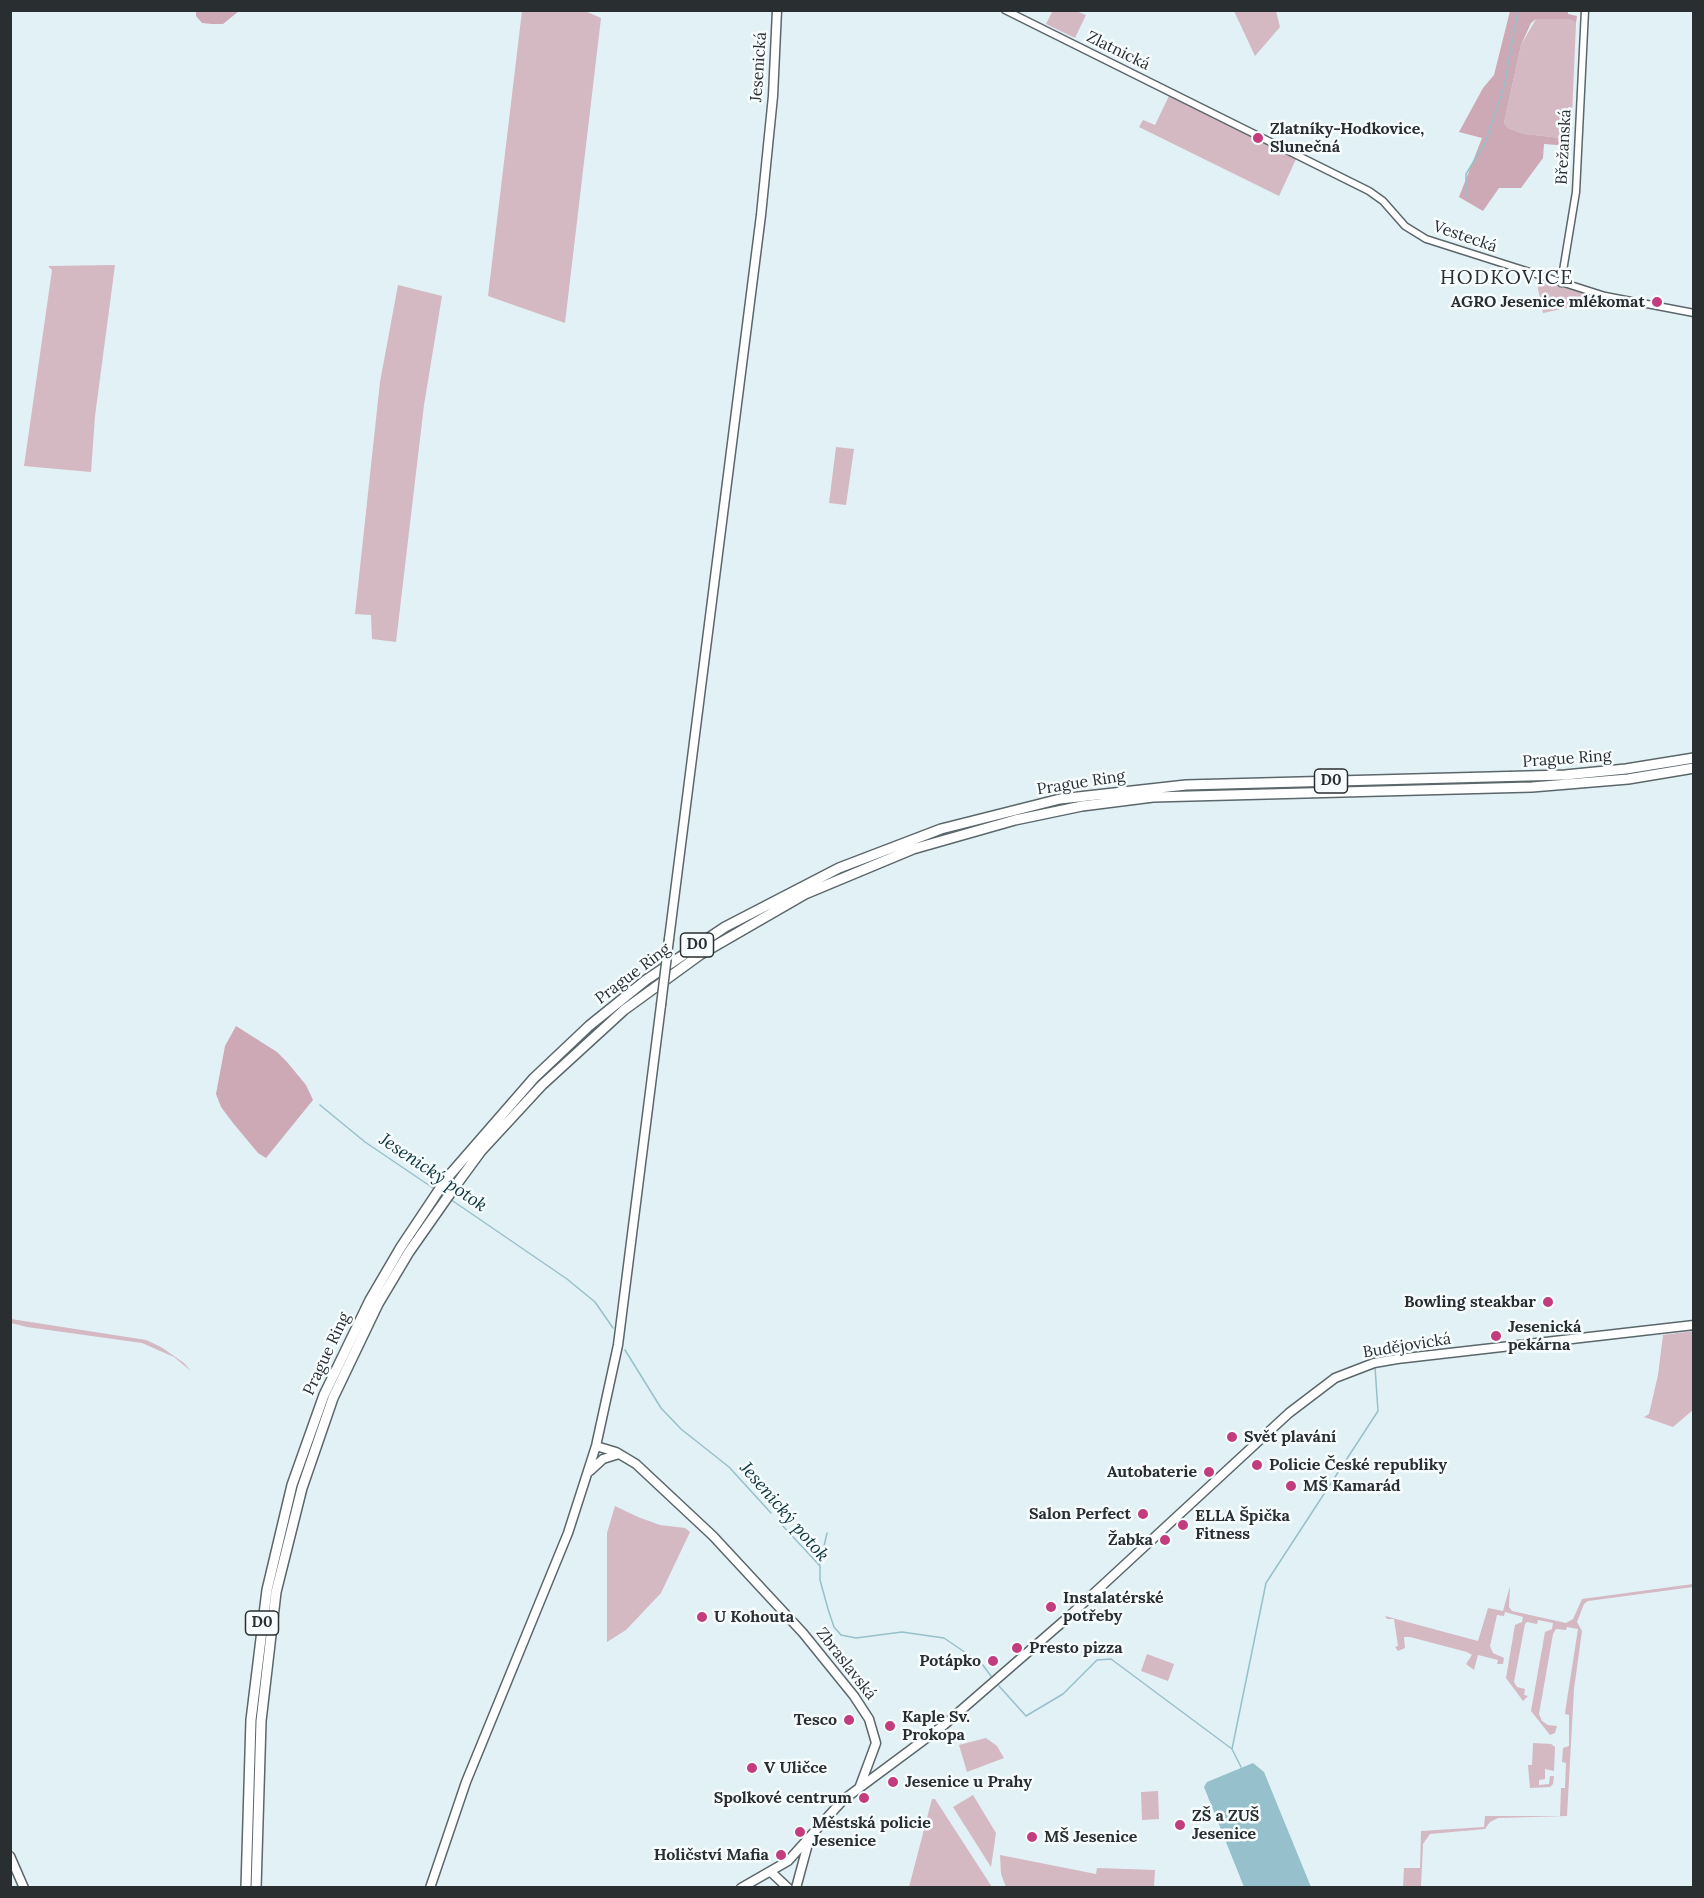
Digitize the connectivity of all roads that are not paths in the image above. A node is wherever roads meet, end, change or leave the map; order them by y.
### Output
1 (777, 10) edge
2 (1005, 10) edge
3 (1585, 10) edge
4 (1219, 116) joint
5 (1561, 283) junction
6 (1694, 313) edge
7 (1694, 758) edge
8 (1694, 768) edge
9 (1694, 1324) edge
10 (596, 1446) junction
11 (620, 1454) junction
12 (588, 1474) junction
13 (860, 1786) junction
14 (808, 1839) junction
15 (10, 1856) edge
16 (772, 1872) junction
17 (24, 1887) edge
18 (246, 1887) edge
19 (257, 1887) edge
20 (430, 1887) edge
21 (741, 1887) edge
22 (788, 1887) edge
23 (796, 1887) edge

1 - 10 main road, Jesenická, bridge
2 - 4 street, Zlatnická
3 - 5 street, Břežanská
4 - 5 street, Vestecká
5 - 6 street, Vestecká
7 - 18 highway, Prague Ring / D0
8 - 19 highway, Prague Ring / D0
9 - 13 main road, Budějovická
10 - 11 main road, Zbraslavská
10 - 12 main road, Jesenická
11 - 12 main road
11 - 13 main road, Zbraslavská
12 - 20 main road, Jesenická
13 - 14 main road, Budějovická
14 - 16 main road, Budějovická
14 - 23 main road
15 - 17 main road
16 - 21 main road, Budějovická
16 - 22 main road

